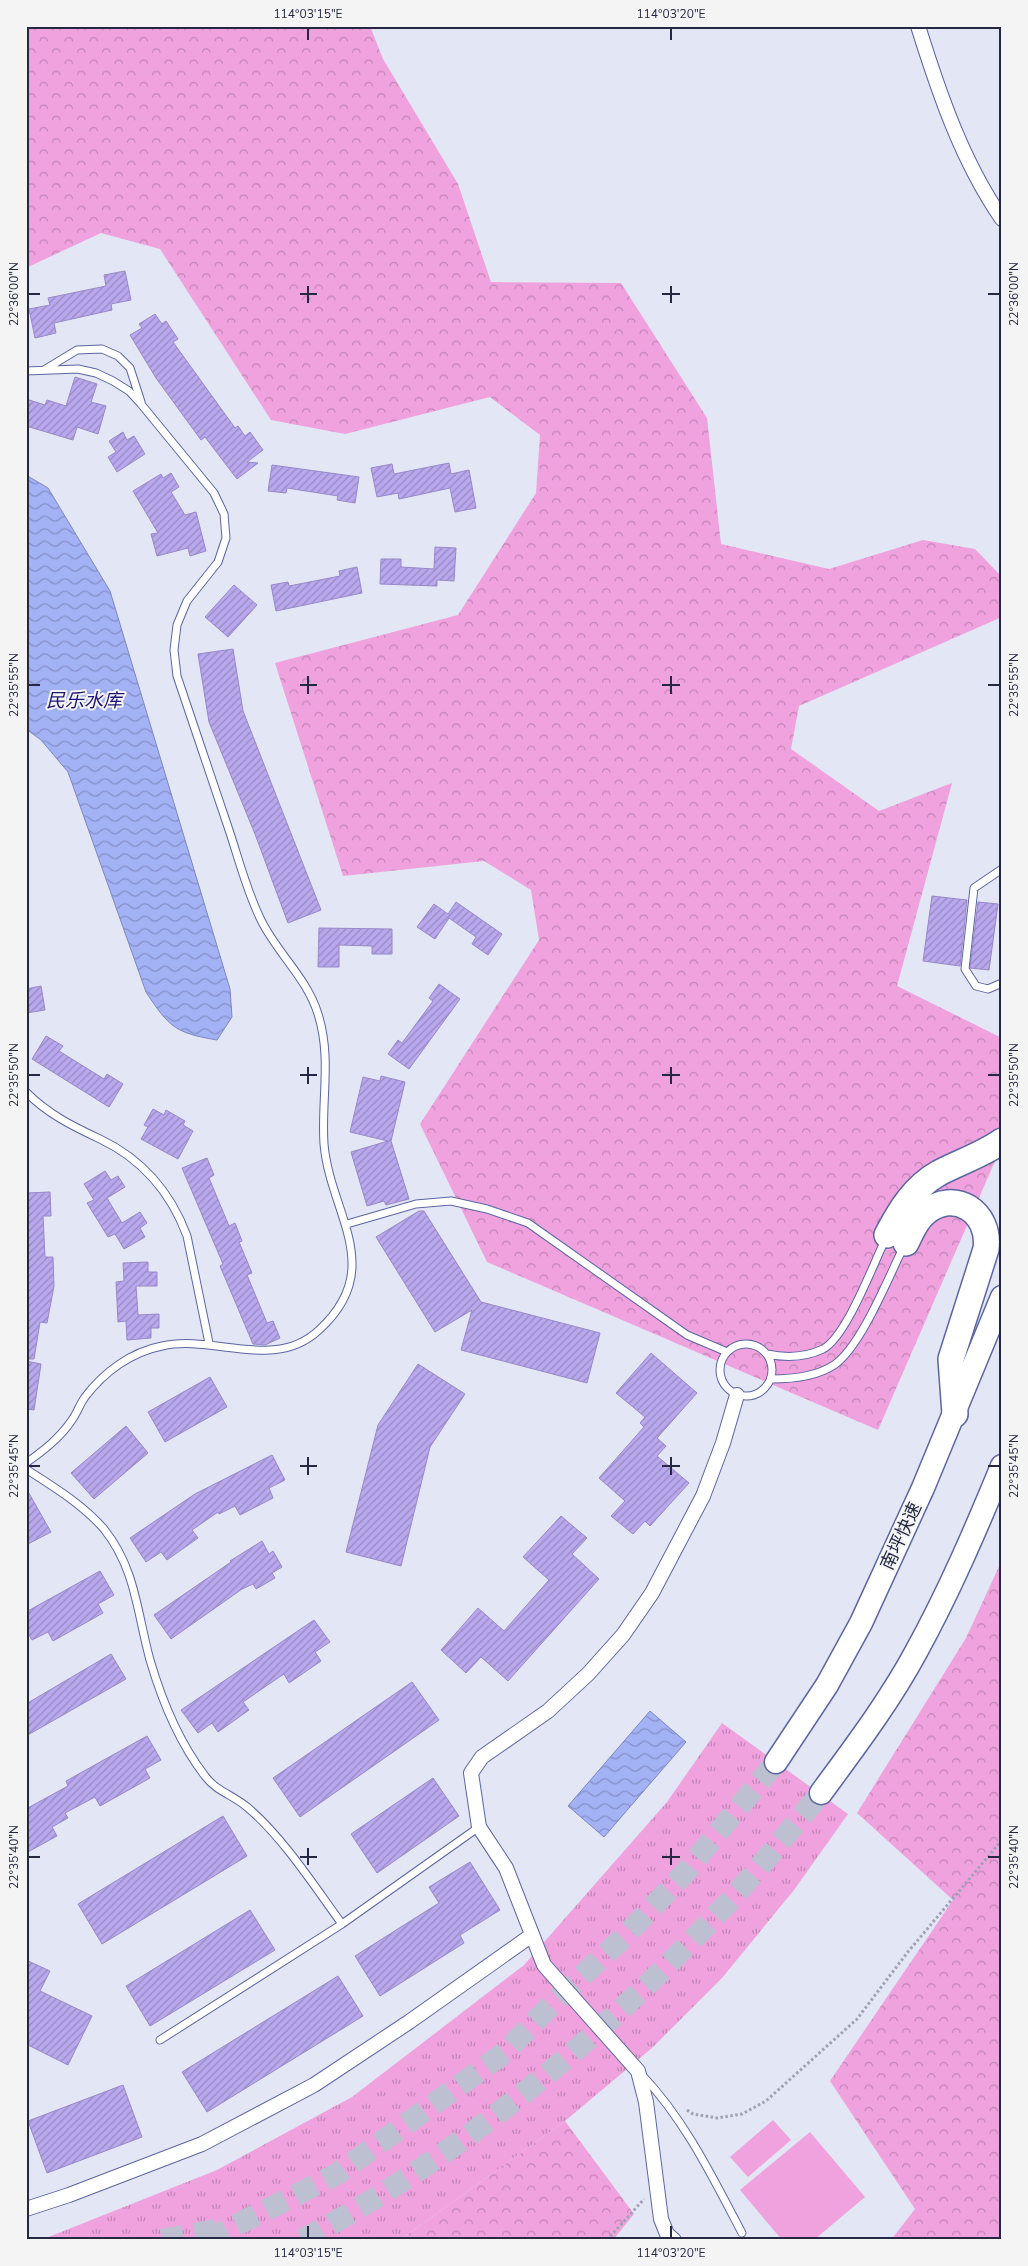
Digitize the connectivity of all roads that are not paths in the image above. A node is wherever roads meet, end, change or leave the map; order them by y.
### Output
1 (918, 26) edge
2 (1002, 219) edge
3 (26, 371) edge
4 (41, 372) junction
5 (141, 404) junction
6 (1002, 868) edge
7 (1002, 983) edge
8 (26, 1092) edge
9 (1002, 1141) edge
10 (347, 1224) junction
11 (896, 1239) junction
12 (1002, 1297) edge
13 (208, 1343) junction
14 (727, 1352) junction
15 (767, 1354) junction
16 (771, 1379) junction
17 (737, 1395) junction
18 (955, 1414) junction
19 (26, 1463) edge
20 (1002, 1466) edge
21 (26, 1469) edge
22 (776, 1762) tunnel mouth
23 (821, 1793) tunnel mouth
24 (479, 1827) junction
25 (342, 1924) junction
26 (532, 1935) junction
27 (160, 2040) dead end
28 (638, 2071) junction
29 (26, 2209) edge
30 (742, 2233) dead end
31 (674, 2240) edge

1 - 2 street
3 - 4 lane
4 - 5 lane
4 - 5 lane
5 - 10 lane
6 - 7 lane
8 - 13 lane
9 - 11 highway
10 - 13 lane
10 - 14 lane
11 - 15 lane
11 - 16 lane
11 - 18 highway
12 - 18 highway, 南坪快速
13 - 19 lane
14 - 15 lane
14 - 17 lane
15 - 16 lane
16 - 17 lane
17 - 24 street
18 - 22 highway, 南坪快速
20 - 23 highway
21 - 25 lane
24 - 25 lane
24 - 26 street
25 - 27 lane
26 - 28 street
26 - 29 street
28 - 30 lane
28 - 31 street

